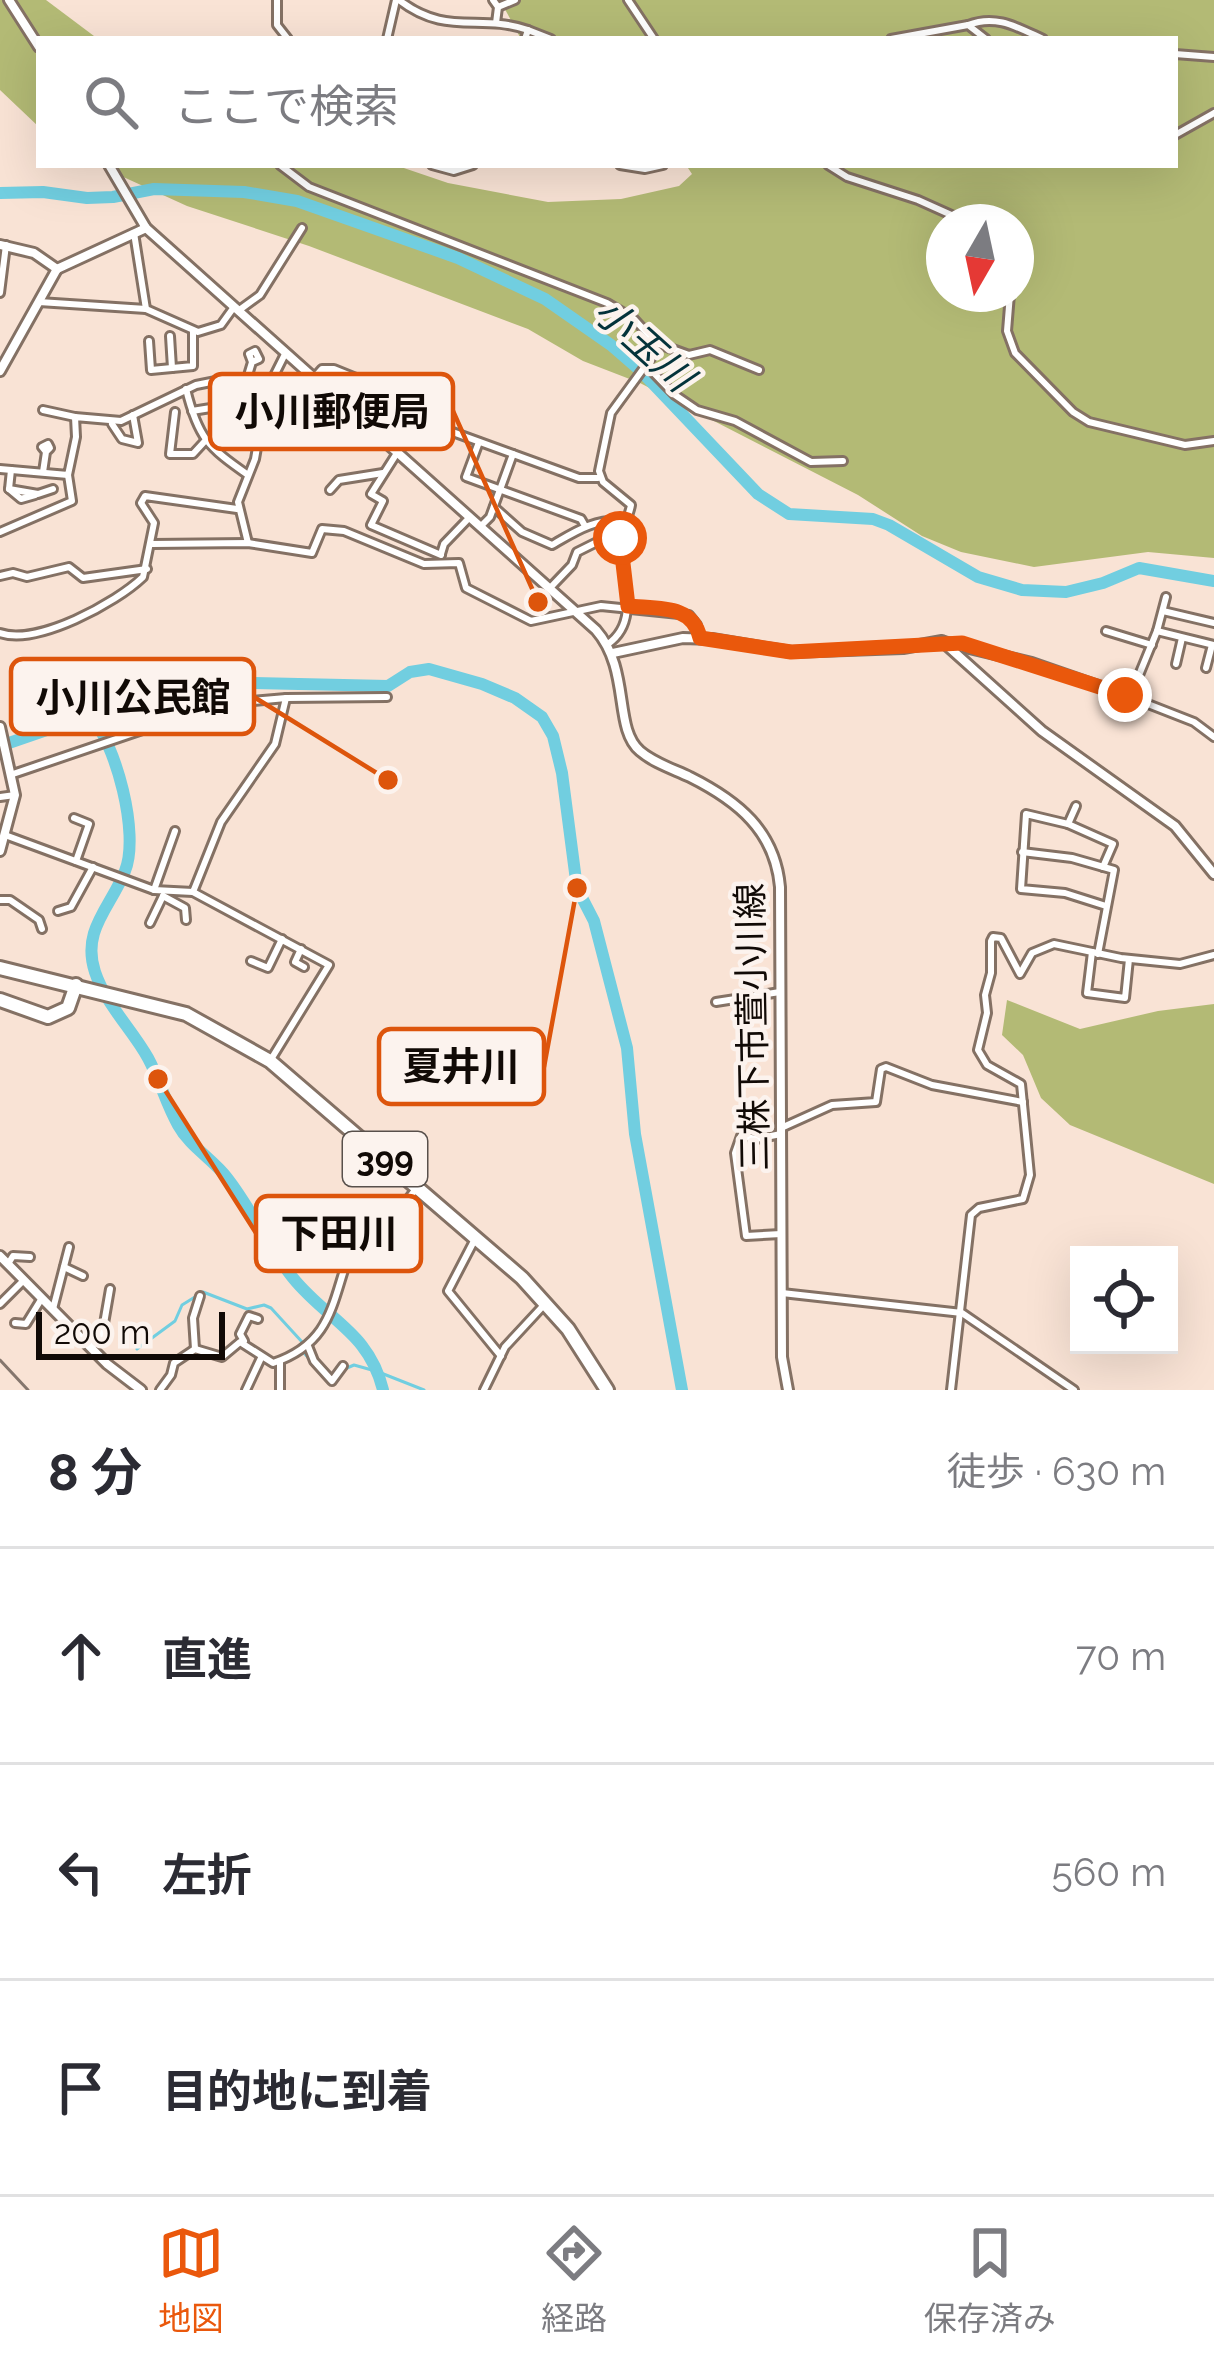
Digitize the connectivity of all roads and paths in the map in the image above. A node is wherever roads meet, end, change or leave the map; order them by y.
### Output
1 (9, 0) edge
2 (277, 0) edge
3 (397, 0) edge
4 (514, 0) edge
5 (628, 0) edge
6 (496, 4) edge
7 (496, 22) junction
8 (968, 25) junction
9 (526, 34) edge
10 (286, 36) edge
11 (388, 36) edge
12 (652, 36) edge
13 (908, 36) edge
14 (982, 36) edge
15 (1036, 36) edge
16 (36, 42) edge
17 (1178, 55) edge
18 (1214, 57) edge
19 (1214, 113) edge
20 (1178, 133) edge
21 (111, 168) edge
22 (284, 168) edge
23 (833, 168) edge
24 (927, 204) edge
25 (146, 228) junction
26 (302, 228) dead end
27 (134, 233) junction
28 (3, 245) edge
29 (57, 269) junction
30 (0, 293) edge
31 (39, 302) junction
32 (146, 309) junction
33 (236, 309) junction
34 (1008, 312) edge
35 (193, 331) junction
36 (170, 336) dead end
37 (149, 341) dead end
38 (655, 342) junction
39 (286, 352) junction
40 (252, 362) dead end
41 (645, 366) junction
42 (172, 368) junction
43 (759, 370) dead end
44 (0, 371) edge
45 (314, 378) junction
46 (245, 383) junction
47 (187, 389) junction
48 (267, 391) junction
49 (218, 406) dead end
50 (43, 410) dead end
51 (192, 411) junction
52 (175, 412) dead end
53 (133, 415) junction
54 (75, 417) junction
55 (111, 423) junction
56 (309, 425) dead end
57 (205, 441) junction
58 (1214, 441) edge
59 (479, 442) junction
60 (46, 452) dead end
61 (398, 453) junction
62 (513, 454) junction
63 (843, 460) dead end
64 (0, 469) edge
65 (11, 470) junction
66 (43, 472) junction
67 (383, 473) junction
68 (68, 475) junction
69 (248, 476) junction
70 (600, 477) junction
71 (52, 489) dead end
72 (330, 490) dead end
73 (500, 490) junction
74 (494, 507) junction
75 (237, 509) junction
76 (470, 516) junction
77 (626, 521) junction
78 (482, 526) junction
79 (585, 526) junction
80 (0, 532) edge
81 (620, 538) junction
82 (248, 543) junction
83 (152, 544) junction
84 (441, 559) junction
85 (147, 569) junction
86 (0, 576) edge
87 (550, 588) junction
88 (1166, 597) dead end
89 (628, 606) junction
90 (576, 611) junction
91 (1162, 611) junction
92 (1214, 623) edge
93 (1106, 631) dead end
94 (1157, 632) junction
95 (0, 633) edge
96 (700, 638) junction
97 (1182, 638) junction
98 (942, 641) junction
99 (1152, 645) junction
100 (1213, 645) edge
101 (611, 648) junction
102 (1176, 664) dead end
103 (1206, 668) dead end
104 (388, 697) dead end
105 (1130, 697) junction
106 (286, 698) junction
107 (0, 727) edge
108 (1214, 737) edge
109 (13, 772) junction
110 (15, 795) junction
111 (0, 797) edge
112 (1076, 806) dead end
113 (74, 818) dead end
114 (1068, 824) junction
115 (175, 831) dead end
116 (5, 835) junction
117 (0, 851) edge
118 (1022, 851) junction
119 (76, 861) junction
120 (93, 867) junction
121 (1103, 867) junction
122 (1214, 874) edge
123 (154, 890) junction
124 (193, 892) junction
125 (164, 895) junction
126 (0, 900) edge
127 (1106, 906) junction
128 (58, 911) dead end
129 (186, 920) dead end
130 (150, 923) dead end
131 (42, 929) dead end
132 (282, 939) junction
133 (301, 949) junction
134 (1095, 953) junction
135 (1214, 955) edge
136 (1129, 959) junction
137 (251, 961) dead end
138 (304, 967) dead end
139 (0, 968) edge
140 (76, 985) junction
141 (780, 992) junction
142 (0, 1000) edge
143 (716, 1002) dead end
144 (271, 1061) junction
145 (1023, 1102) junction
146 (781, 1131) junction
147 (417, 1187) junction
148 (782, 1234) junction
149 (476, 1238) junction
150 (70, 1247) dead end
151 (0, 1256) edge
152 (30, 1257) dead end
153 (8, 1264) junction
154 (64, 1267) junction
155 (83, 1276) dead end
156 (24, 1280) junction
157 (110, 1289) dead end
158 (782, 1293) junction
159 (200, 1296) dead end
160 (42, 1298) junction
161 (546, 1303) junction
162 (0, 1304) edge
163 (53, 1310) junction
164 (962, 1313) junction
165 (258, 1319) dead end
166 (15, 1323) dead end
167 (245, 1344) junction
168 (306, 1345) junction
169 (89, 1346) junction
170 (195, 1349) junction
171 (501, 1356) junction
172 (261, 1358) junction
173 (280, 1361) junction
174 (343, 1366) dead end
175 (141, 1390) edge
176 (160, 1390) edge
177 (246, 1390) edge
178 (280, 1390) edge
179 (484, 1390) edge
180 (607, 1390) edge
181 (788, 1390) edge
182 (951, 1390) edge
183 (1074, 1390) edge

1 - 16 main road
2 - 10 street
3 - 7 street
3 - 11 street
4 - 6 street
5 - 12 street
6 - 7 street
7 - 9 street
8 - 13 street
8 - 14 street
8 - 15 street
17 - 18 street
19 - 20 street
21 - 25 main road
22 - 38 street
23 - 24 street
25 - 27 main road
25 - 33 main road
26 - 33 street
27 - 29 main road
27 - 32 street
28 - 29 main road
28 - 30 street
29 - 31 main road
31 - 32 street
31 - 44 main road
32 - 35 street
33 - 35 street
33 - 39 main road
34 - 58 street
35 - 42 street
36 - 42 street
37 - 42 street
38 - 41 street
38 - 43 street
39 - 45 main road
39 - 48 street
40 - 46 street
41 - 63 street
41 - 70 street
45 - 59 street
45 - 61 main road
46 - 47 street
46 - 48 street
47 - 51 street
47 - 53 street
48 - 56 street
48 - 69 street
49 - 51 street
50 - 54 street
51 - 57 street
52 - 57 street
53 - 55 street
53 - 55 street
54 - 55 street
54 - 68 street
57 - 69 street
59 - 62 street
59 - 73 street
60 - 66 street
61 - 67 street
61 - 76 main road
62 - 70 street
62 - 73 street
64 - 65 street
65 - 66 street
65 - 71 street
66 - 68 street
67 - 72 street
67 - 84 street
68 - 80 street
69 - 75 street
70 - 77 street
73 - 74 street
73 - 79 street
74 - 78 street
74 - 79 street
75 - 82 street
75 - 83 street
76 - 78 main road
76 - 84 street
77 - 79 street
77 - 81 street
78 - 87 main road
81 - 87 street
81 - 89 street
82 - 83 street
82 - 84 street
83 - 85 street
84 - 90 street
85 - 86 street
85 - 95 street
87 - 90 main road
88 - 91 street
89 - 90 street
89 - 96 street
89 - 101 street
90 - 101 main road
91 - 92 street
91 - 94 street
93 - 99 street
94 - 97 street
94 - 99 street
96 - 98 main road
96 - 101 main road
97 - 100 street
97 - 102 street
98 - 105 main road
98 - 122 main road
99 - 105 street
100 - 103 street
101 - 141 main road, 三株下市萱小川線
104 - 106 street
105 - 108 street
106 - 109 street
106 - 124 street
107 - 109 main road
109 - 110 main road
110 - 111 street
110 - 116 main road
112 - 114 street
113 - 119 street
114 - 118 street
114 - 121 street
115 - 123 street
116 - 117 main road
116 - 119 street
118 - 121 street
118 - 127 street
119 - 120 street
120 - 123 street
120 - 128 street
121 - 127 street
123 - 125 street
124 - 125 street
124 - 132 street
125 - 129 street
125 - 130 street
126 - 131 street
127 - 134 street
132 - 133 street
132 - 137 street
133 - 138 street
133 - 144 street
134 - 136 street
134 - 136 street
134 - 145 street
135 - 136 street
139 - 140 highway, 399
140 - 142 highway
140 - 144 highway, 399
141 - 143 street
141 - 146 main road, 三株下市萱小川線
144 - 147 highway, 399
145 - 146 street
145 - 164 street
146 - 148 main road, 三株下市萱小川線
146 - 148 street
147 - 149 highway, 399
147 - 168 street
148 - 158 main road, 三株下市萱小川線
149 - 161 highway, 399
149 - 171 street
150 - 154 street
151 - 153 main road
152 - 153 street
153 - 156 main road
154 - 155 street
154 - 163 street
156 - 160 main road
156 - 162 street
157 - 169 street
158 - 164 street
158 - 181 main road, 三株下市萱小川線
159 - 170 street
160 - 163 main road
160 - 166 street
161 - 171 street
161 - 180 highway, 399
163 - 169 main road
164 - 182 street
164 - 183 street
165 - 167 street
167 - 170 street
167 - 172 street
168 - 173 street
168 - 174 street
169 - 175 main road
170 - 176 street
171 - 179 street
172 - 173 street
172 - 177 street
173 - 178 street

